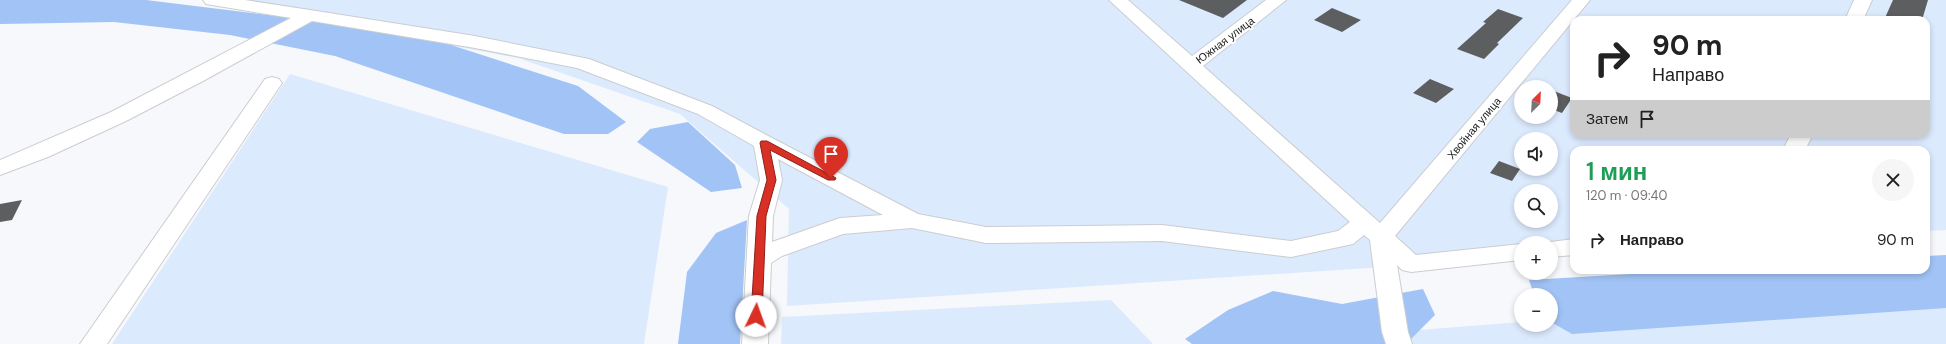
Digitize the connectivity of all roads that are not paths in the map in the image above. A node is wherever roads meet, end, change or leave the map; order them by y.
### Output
1 (212, 0) edge
2 (1118, 0) edge
3 (1277, 0) edge
4 (1581, 0) edge
5 (1863, 0) edge
6 (310, 15) junction
7 (1856, 16) edge
8 (1191, 66) junction
9 (272, 82) dead end
10 (764, 143) junction
11 (0, 168) edge
12 (912, 220) junction
13 (1373, 230) junction
14 (1570, 247) edge
15 (1558, 248) edge
16 (1514, 253) edge
17 (759, 259) junction
18 (93, 344) edge
19 (755, 344) edge
20 (1399, 344) edge

1 - 6 street
2 - 8 street
3 - 8 street, Южная улица
4 - 13 street, Хвойная улица
5 - 7 street
6 - 10 street
6 - 11 street
8 - 13 street
9 - 18 street
10 - 12 street
10 - 17 street
12 - 13 street, Хвойная улица
12 - 17 street
13 - 16 street
13 - 20 street
14 - 15 street
17 - 19 street

